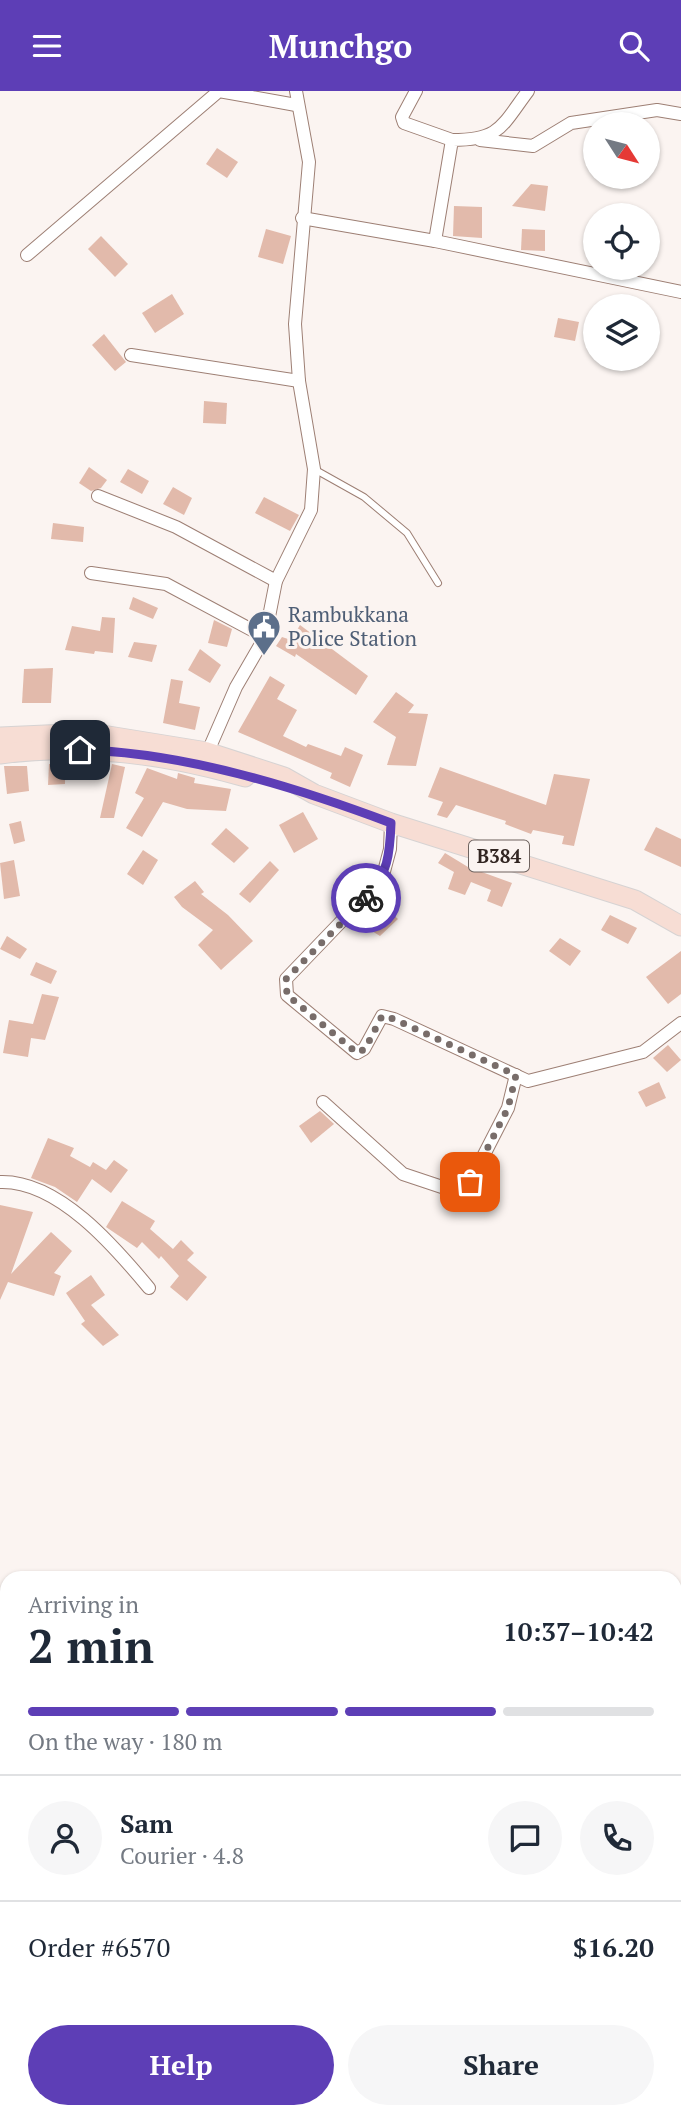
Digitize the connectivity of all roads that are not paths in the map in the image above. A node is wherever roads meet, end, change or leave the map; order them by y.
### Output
1 (296, 91) edge
2 (416, 91) edge
3 (528, 91) edge
4 (296, 105) junction
5 (681, 114) edge
6 (480, 139) junction
7 (452, 140) junction
8 (302, 218) junction
9 (435, 241) junction
10 (27, 255) dead end
11 (681, 292) edge
12 (131, 355) dead end
13 (299, 381) junction
14 (314, 469) junction
15 (98, 496) dead end
16 (91, 573) dead end
17 (276, 581) junction
18 (438, 583) dead end
19 (265, 637) junction
20 (0, 737) edge
21 (0, 754) edge
22 (205, 759) junction
23 (391, 823) junction
24 (681, 926) edge
25 (681, 1023) edge
26 (516, 1075) junction
27 (323, 1102) dead end
28 (0, 1182) edge
29 (149, 1288) dead end

1 - 4 street
2 - 7 street
3 - 6 street
4 - 8 street
4 - 10 street
5 - 6 street
6 - 7 street
7 - 9 street
8 - 9 street
8 - 13 street
9 - 11 street
12 - 13 street
13 - 14 street
14 - 17 street
14 - 18 lane
15 - 17 street
16 - 19 street
17 - 19 street
19 - 22 street
20 - 22 main road, B384
21 - 22 main road, B384
22 - 23 main road, B384
23 - 24 main road, B384
23 - 26 street
25 - 26 street
26 - 27 street
28 - 29 street

